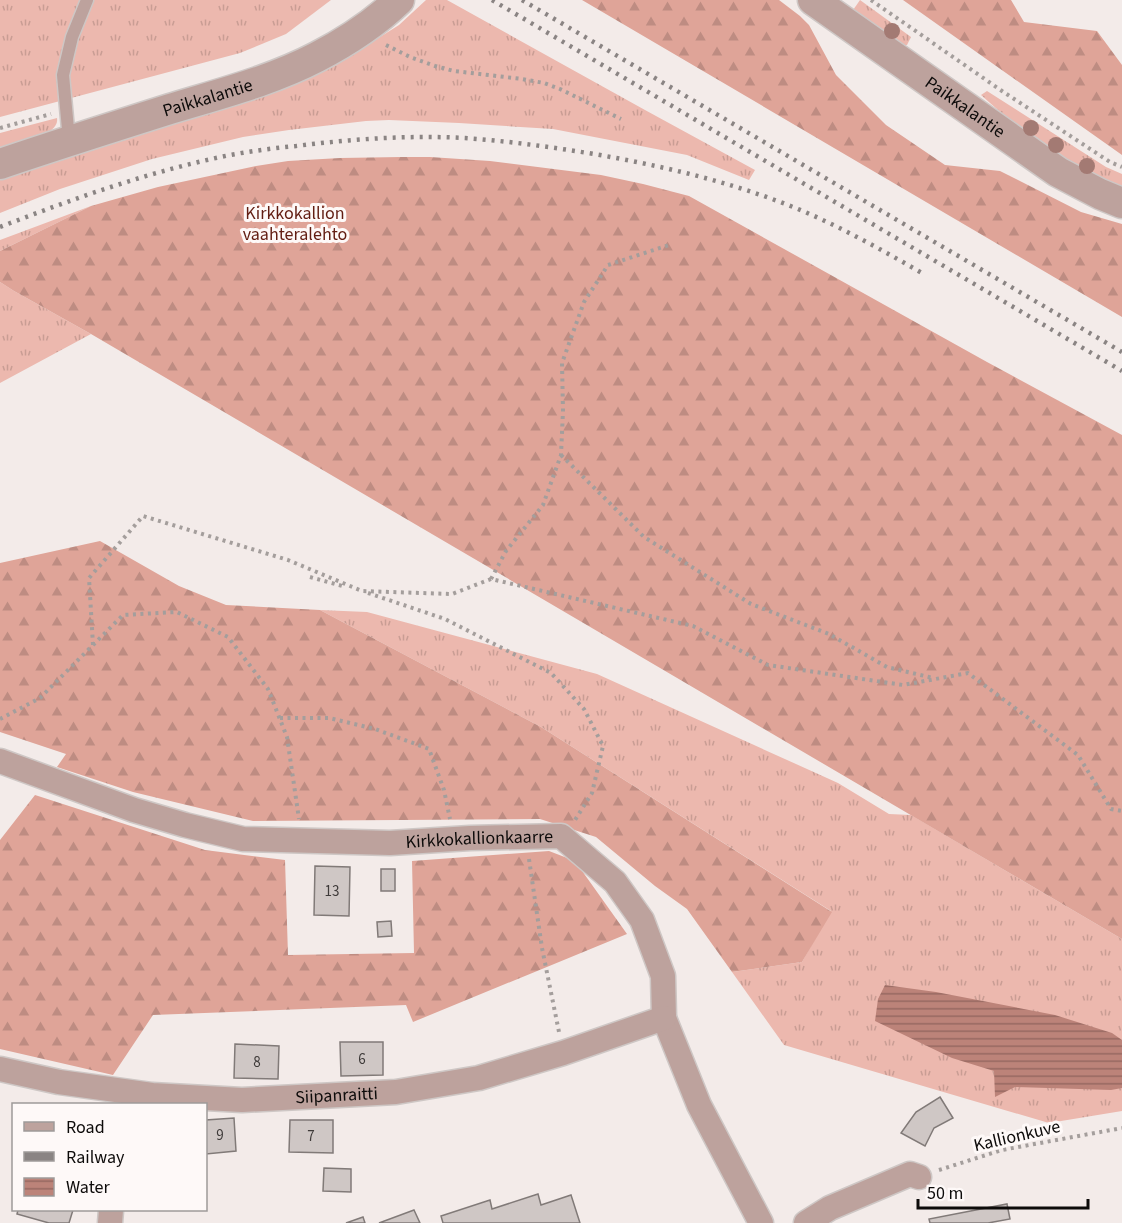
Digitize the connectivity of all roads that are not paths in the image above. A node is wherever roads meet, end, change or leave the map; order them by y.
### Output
1 (87, 0) edge
2 (399, 0) edge
3 (813, 0) edge
4 (70, 141) junction
5 (0, 164) edge
6 (1122, 203) edge
7 (0, 761) edge
8 (664, 1018) junction
9 (0, 1070) edge
10 (150, 1100) edge
11 (919, 1177) road end
12 (761, 1223) edge
13 (806, 1223) edge

1 - 4 lane
2 - 4 street, Paikkalantie
3 - 6 street, Paikkalantie
4 - 5 street, Paikkalantie
7 - 8 street, Kirkkokallionkaarre
8 - 10 street, Siipanraitti
8 - 12 street, Kirkkokallionkaarre
9 - 10 street, Siipanraitti
11 - 13 street

